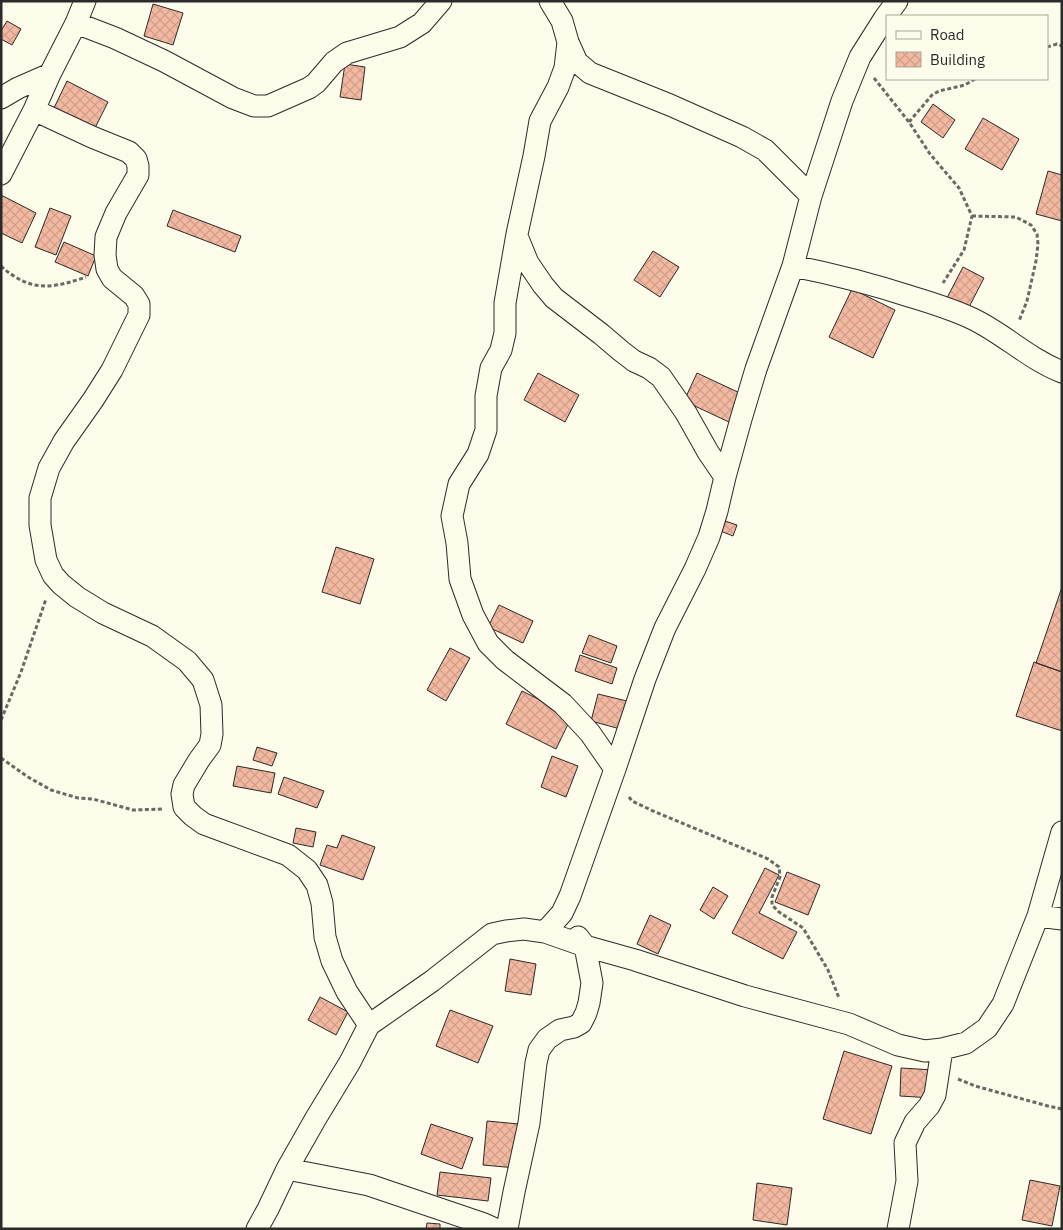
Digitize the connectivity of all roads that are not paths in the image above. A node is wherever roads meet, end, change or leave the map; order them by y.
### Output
1 (85, 1) edge
2 (441, 1) edge
3 (550, 1) edge
4 (897, 1) edge
5 (887, 15) edge
6 (886, 16) edge
7 (76, 23) junction
8 (568, 42) junction
9 (50, 74) junction
10 (7, 88) edge
11 (37, 104) junction
12 (1, 174) edge
13 (811, 196) junction
14 (517, 234) junction
15 (793, 266) junction
16 (1062, 372) edge
17 (725, 477) junction
18 (615, 769) junction
19 (1062, 832) edge
20 (562, 913) junction
21 (1038, 916) junction
22 (1062, 919) edge
23 (545, 932) junction
24 (584, 946) junction
25 (369, 1025) junction
26 (942, 1049) junction
27 (288, 1169) junction
28 (257, 1229) edge
29 (494, 1229) edge
30 (507, 1229) edge
31 (898, 1229) edge

1 - 7 street
2 - 7 street
3 - 8 street
4 - 5 street
6 - 13 street
7 - 9 street
8 - 13 street
8 - 14 street
9 - 10 street
9 - 11 street
10 - 11 street
11 - 12 street
11 - 25 street
13 - 15 street
14 - 17 street
14 - 18 street
15 - 16 street
15 - 17 street
17 - 18 street
18 - 20 street
19 - 21 street
20 - 23 street
20 - 24 street
21 - 22 street
21 - 26 street
23 - 24 street
23 - 25 street
24 - 26 street
24 - 30 street
25 - 27 street
26 - 31 street
27 - 28 street
27 - 29 street

